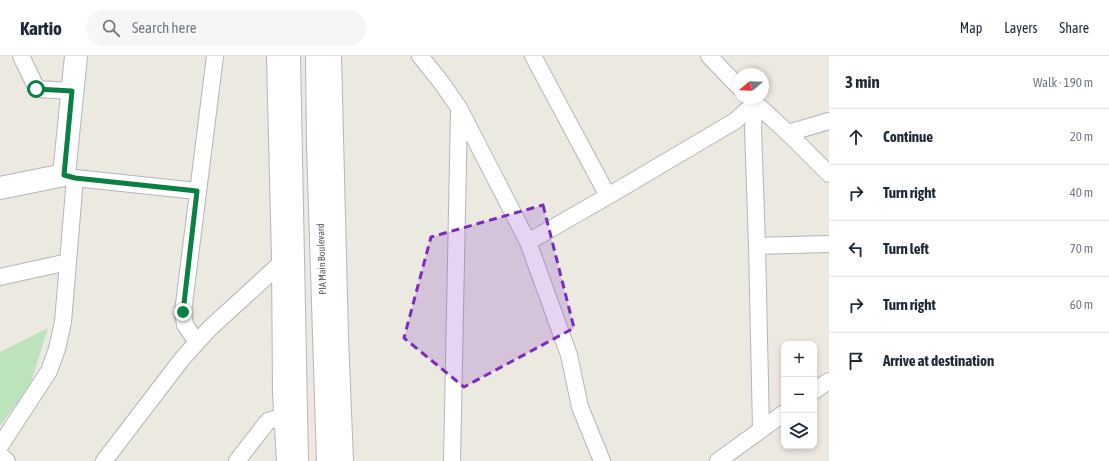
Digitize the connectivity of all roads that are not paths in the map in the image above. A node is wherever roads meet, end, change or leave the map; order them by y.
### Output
1 (21, 56) edge
2 (76, 56) edge
3 (215, 56) edge
4 (275, 56) edge
5 (289, 56) edge
6 (317, 56) edge
7 (333, 56) edge
8 (420, 56) edge
9 (533, 56) edge
10 (709, 56) edge
11 (733, 81) edge
12 (72, 91) junction
13 (749, 104) edge
14 (752, 104) edge
15 (755, 104) edge
16 (459, 108) junction
17 (829, 120) edge
18 (788, 133) junction
19 (829, 174) edge
20 (70, 176) junction
21 (0, 188) edge
22 (197, 191) junction
23 (608, 196) junction
24 (528, 242) junction
25 (829, 244) edge
26 (757, 246) junction
27 (68, 262) junction
28 (280, 264) junction
29 (0, 277) edge
30 (197, 342) junction
31 (829, 380) edge
32 (817, 389) edge
33 (781, 415) edge
34 (282, 417) junction
35 (761, 430) junction
36 (0, 446) edge
37 (0, 455) edge
38 (7, 461) edge
39 (104, 461) edge
40 (238, 461) edge
41 (285, 461) edge
42 (297, 461) edge
43 (328, 461) edge
44 (345, 461) edge
45 (452, 461) edge
46 (602, 461) edge
47 (718, 461) edge

1 - 12 street
2 - 12 main road
3 - 22 street
4 - 28 street
5 - 42 main road
6 - 43 main road, PIA Main Boulevard
7 - 44 street
8 - 16 street
9 - 23 street
10 - 11 street
12 - 20 main road
13 - 23 street
14 - 26 street
15 - 18 street
16 - 24 street
16 - 45 street
17 - 18 street
18 - 19 street
20 - 21 main road
20 - 22 street
20 - 27 street
22 - 30 street
23 - 24 street
24 - 46 street
25 - 26 street
26 - 35 street
27 - 29 street
27 - 36 street
28 - 30 street
28 - 34 street
30 - 39 street
31 - 32 street
33 - 35 street
34 - 40 street
34 - 41 street
35 - 47 street
37 - 38 street

